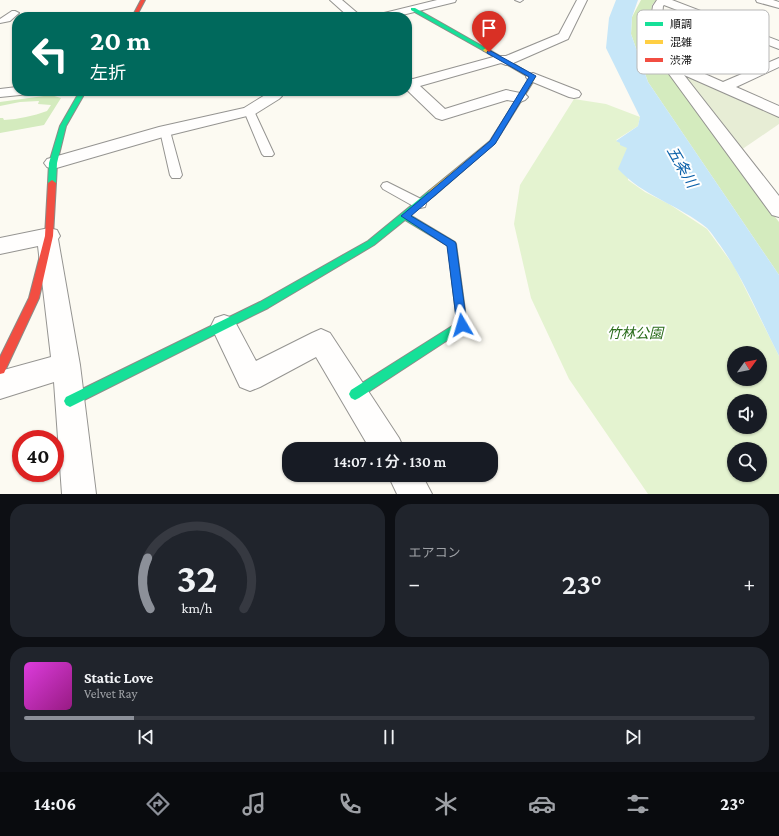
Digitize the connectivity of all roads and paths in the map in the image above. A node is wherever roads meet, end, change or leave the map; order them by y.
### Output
1 (143, 0) edge
2 (335, 0) edge
3 (451, 0) edge
4 (582, 0) edge
5 (662, 0) edge
6 (761, 0) edge
7 (779, 6) edge
8 (413, 9) junction
9 (657, 10) edge
10 (688, 10) edge
11 (137, 12) edge
12 (350, 12) edge
13 (401, 12) edge
14 (12, 15) edge
15 (0, 20) edge
16 (769, 41) edge
17 (779, 45) edge
18 (504, 60) junction
19 (779, 62) edge
20 (769, 67) edge
21 (676, 74) edge
22 (694, 74) edge
23 (753, 74) edge
24 (533, 76) junction
25 (412, 82) edge
26 (412, 87) edge
27 (724, 87) junction
28 (12, 92) edge
29 (0, 93) edge
30 (574, 94) dead end
31 (80, 96) edge
32 (274, 96) edge
33 (520, 96) junction
34 (248, 111) junction
35 (779, 112) edge
36 (165, 132) junction
37 (268, 154) dead end
38 (53, 163) junction
39 (176, 175) dead end
40 (387, 186) dead end
41 (420, 204) junction
42 (779, 210) edge
43 (405, 216) junction
44 (49, 238) junction
45 (0, 246) edge
46 (224, 326) junction
47 (66, 365) junction
48 (0, 369) edge
49 (0, 385) edge
50 (355, 394) junction
51 (70, 401) junction
52 (384, 442) edge
53 (408, 482) edge
54 (79, 494) edge
55 (415, 494) edge

1 - 11 street
2 - 12 street
3 - 8 street
4 - 18 street
5 - 9 street
5 - 10 street
6 - 7 street
8 - 13 street
8 - 18 street
14 - 15 lane
16 - 17 street
18 - 24 street
18 - 25 street
19 - 20 street
21 - 42 street
22 - 27 street
23 - 27 street
24 - 30 street
24 - 33 street
26 - 33 street
27 - 35 street
28 - 29 street
31 - 38 street
32 - 34 street
33 - 41 street
34 - 36 street
34 - 37 lane
36 - 38 street
36 - 39 lane
38 - 44 street
40 - 41 lane
41 - 43 street
43 - 46 street
43 - 50 street
44 - 45 street
44 - 47 street
44 - 48 street
46 - 50 street
46 - 51 street
47 - 49 street
47 - 51 street
50 - 52 street
51 - 54 street
53 - 55 street

